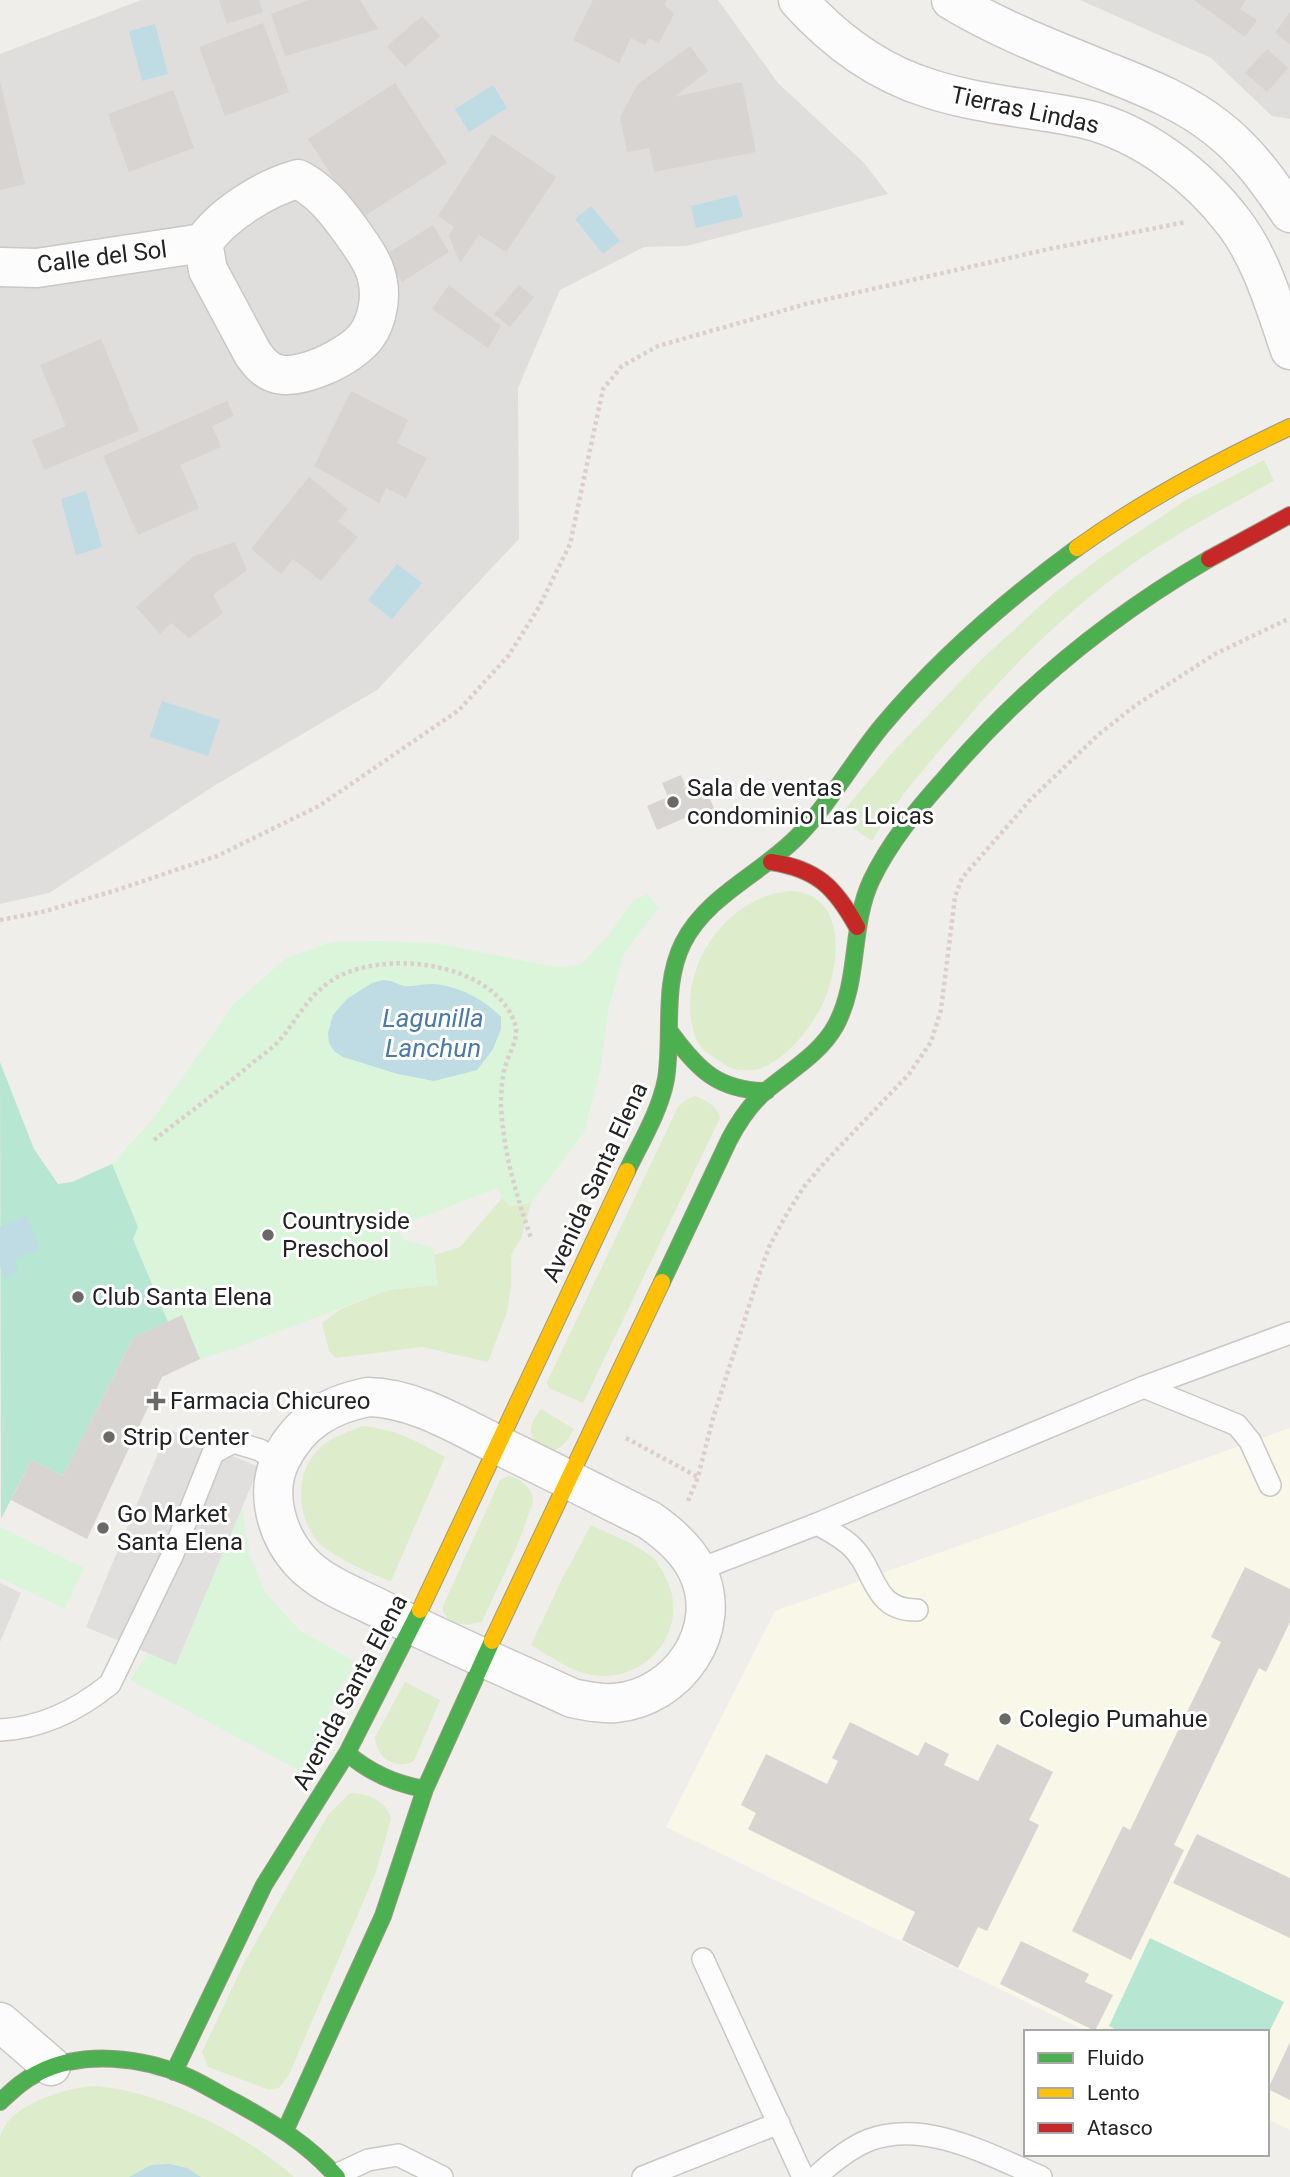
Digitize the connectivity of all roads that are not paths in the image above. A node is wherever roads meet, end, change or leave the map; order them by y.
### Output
1 (798, 0) edge
2 (951, 0) edge
3 (1290, 214) edge
4 (204, 243) junction
5 (0, 267) edge
6 (1290, 350) edge
7 (1290, 427) edge
8 (1290, 515) edge
9 (771, 862) junction
10 (856, 927) junction
11 (671, 1033) junction
12 (767, 1091) junction
13 (1290, 1333) edge
14 (1144, 1387) junction
15 (497, 1445) junction
16 (279, 1463) junction
17 (568, 1479) junction
18 (1270, 1485) dead end
19 (817, 1524) junction
20 (698, 1570) junction
21 (916, 1610) dead end
22 (412, 1626) junction
23 (483, 1657) junction
24 (0, 1730) edge
25 (347, 1753) junction
26 (425, 1789) junction
27 (704, 1959) dead end
28 (0, 2022) edge
29 (51, 2066) junction
30 (174, 2072) junction
31 (0, 2102) edge
32 (779, 2123) junction
33 (285, 2131) junction
34 (336, 2176) edge
35 (442, 2177) edge
36 (643, 2177) edge
37 (803, 2177) edge
38 (816, 2177) edge
39 (1041, 2177) edge

1 - 6 street, Tierras Lindas
2 - 3 street
4 - 4 street, Calle del Sol
4 - 5 street, Calle del Sol
7 - 9 street, Avenida Santa Elena
8 - 10 street
9 - 10 street
9 - 11 street, Avenida Santa Elena
10 - 12 street
11 - 12 street
11 - 15 street, Avenida Santa Elena
12 - 17 street
13 - 14 lane
14 - 18 lane
14 - 19 lane
15 - 16 street
15 - 17 street
15 - 22 street, Avenida Santa Elena
16 - 22 street
16 - 24 lane
17 - 20 street
17 - 23 street
19 - 20 lane
19 - 21 lane
20 - 23 street
22 - 23 street
22 - 25 street, Avenida Santa Elena
23 - 26 street
25 - 26 street
25 - 30 street, Avenida Santa Elena
26 - 33 street
27 - 32 lane
28 - 29 street
29 - 30 street
29 - 31 street
30 - 33 street
32 - 36 lane
32 - 37 lane
33 - 34 street
34 - 35 lane
38 - 39 lane

